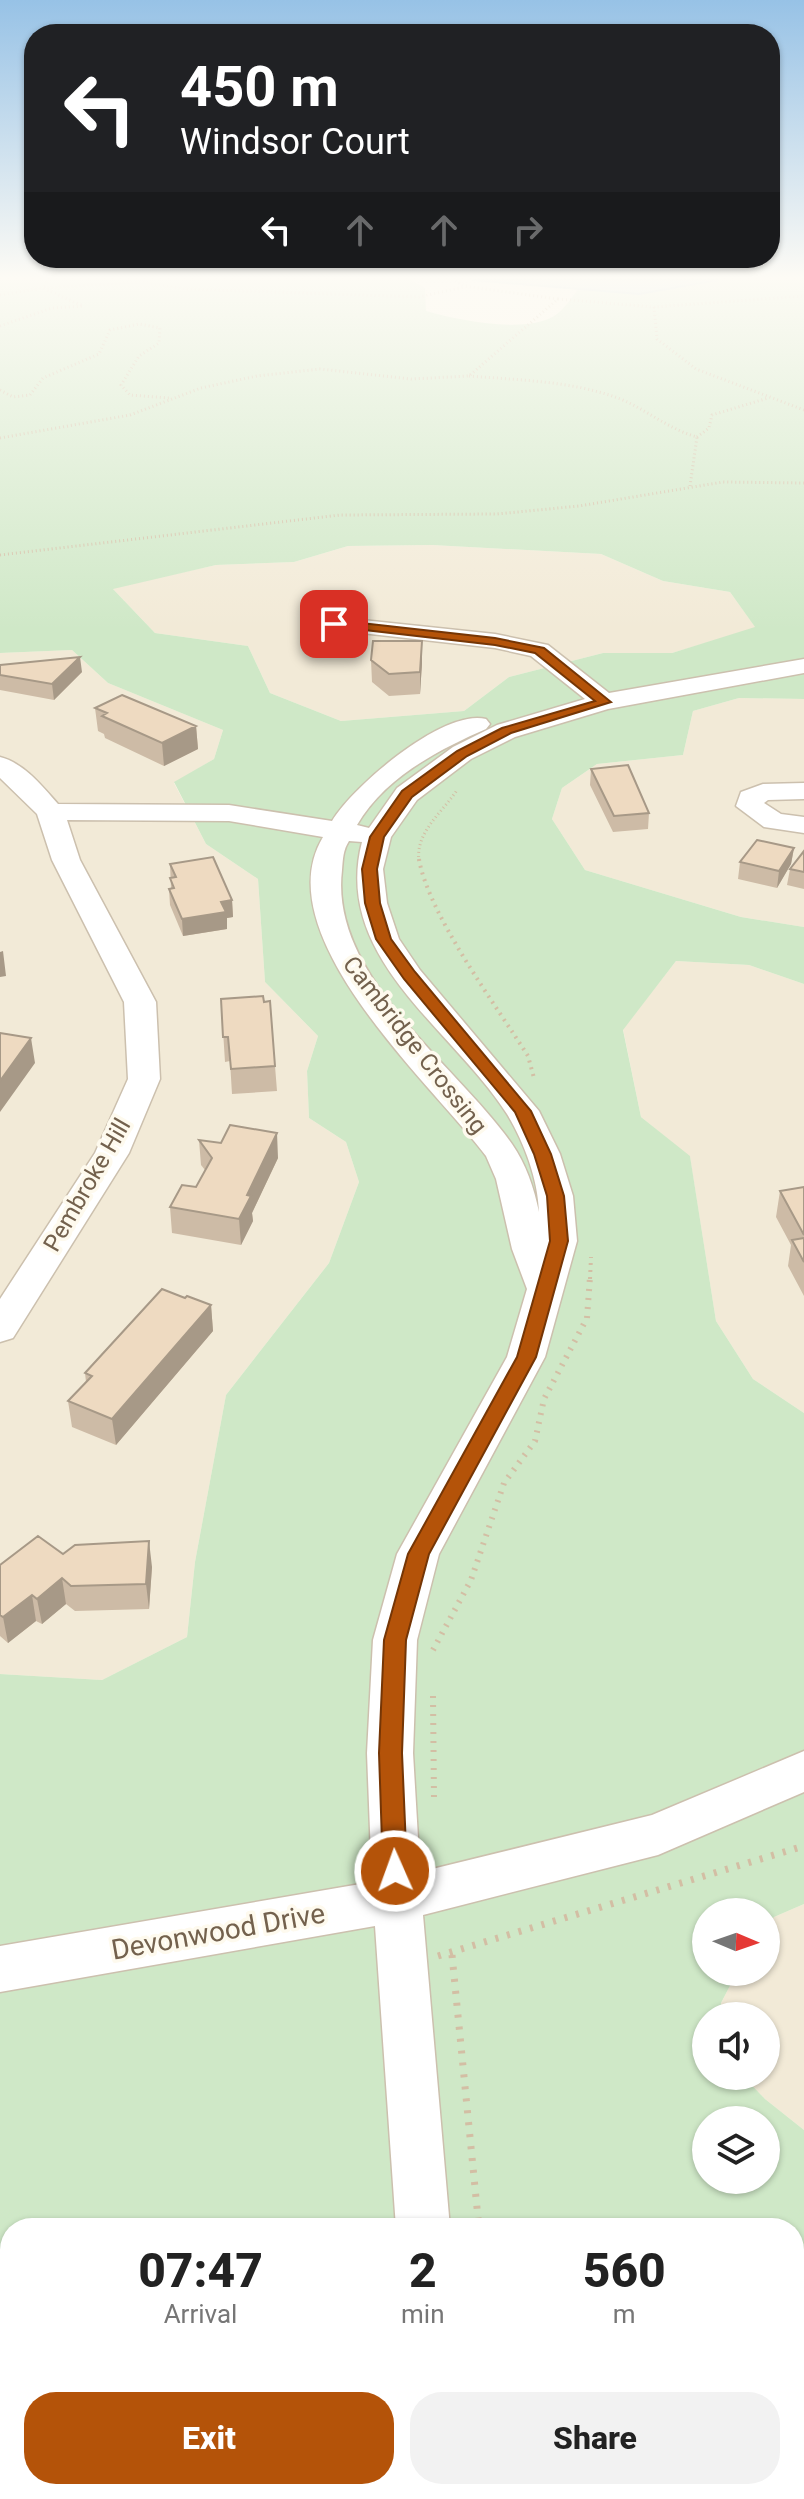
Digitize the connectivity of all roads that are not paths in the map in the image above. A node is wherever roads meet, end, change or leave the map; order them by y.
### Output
1 (334, 624) dead end
2 (804, 650) edge
3 (804, 666) edge
4 (596, 695) junction
5 (0, 765) edge
6 (804, 791) edge
7 (50, 812) junction
8 (804, 825) edge
9 (335, 830) junction
10 (377, 837) junction
11 (545, 1289) junction
12 (0, 1329) edge
13 (800, 1774) edge
14 (397, 1900) junction
15 (0, 1969) edge
16 (422, 2218) edge

1 - 4 street
2 - 4 street, Cambridge Crossing
3 - 4 street, Cambridge Crossing
4 - 9 street, Cambridge Crossing
4 - 10 street, Cambridge Crossing
5 - 7 street, Pembroke Hill
6 - 8 street
7 - 9 street
7 - 12 street, Pembroke Hill
9 - 10 street
9 - 11 street, Cambridge Crossing
10 - 11 street, Cambridge Crossing
11 - 14 street, Cambridge Crossing
13 - 14 street
14 - 15 street, Devonwood Drive
14 - 16 street

